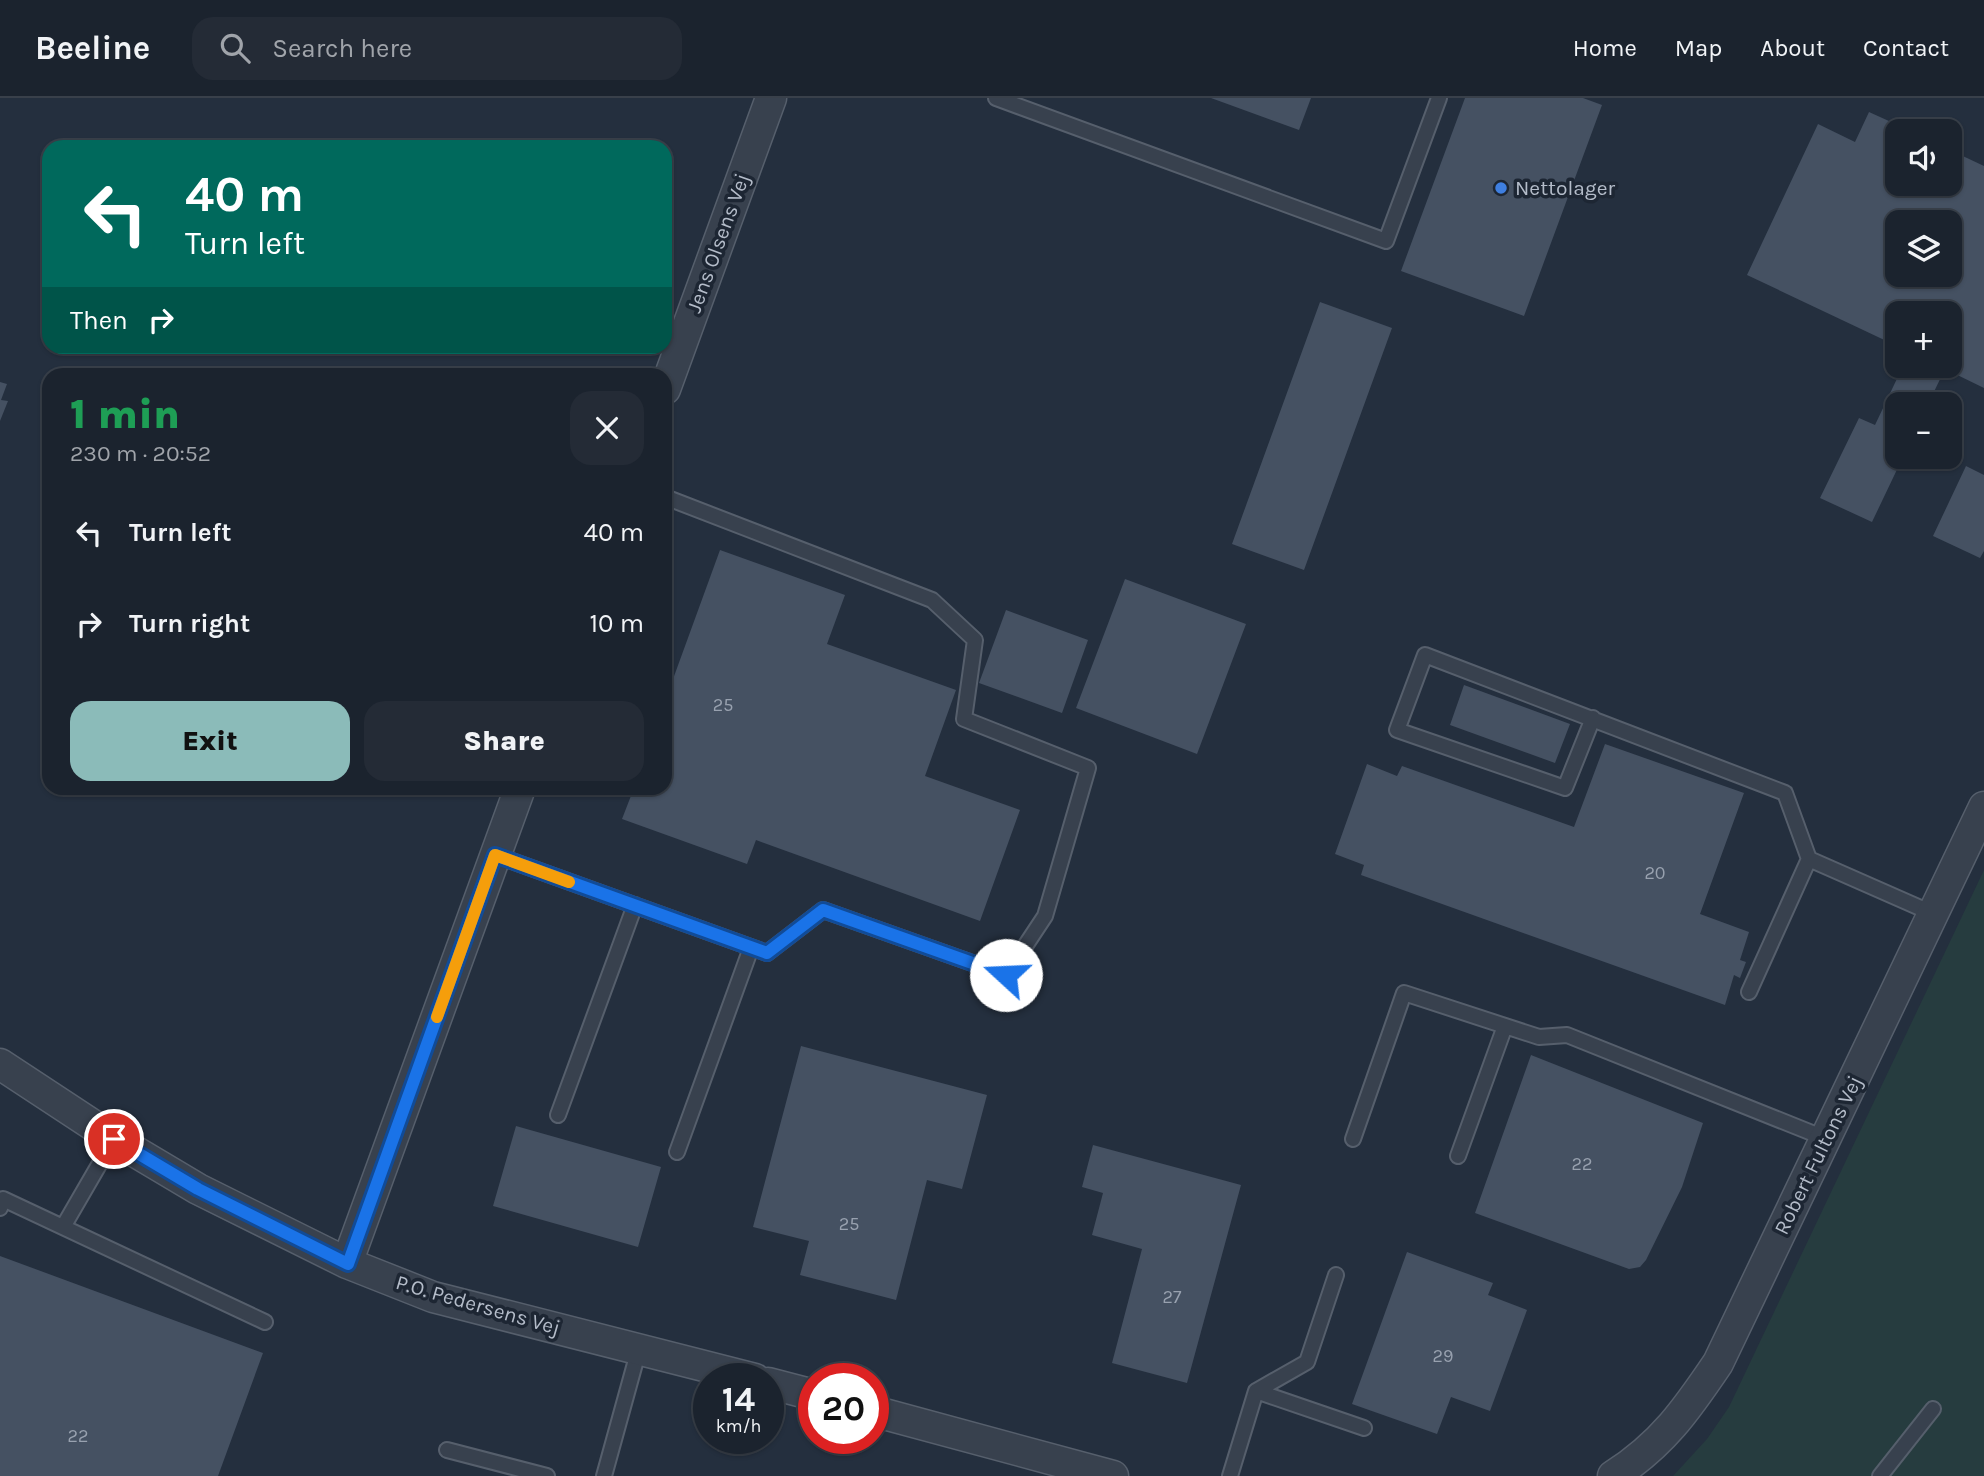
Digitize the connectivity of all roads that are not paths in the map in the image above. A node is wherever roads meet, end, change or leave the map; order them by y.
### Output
1 (771, 98) edge
2 (996, 98) edge
3 (1438, 98) edge
4 (672, 369) edge
5 (672, 500) edge
6 (1593, 718) junction
7 (517, 795) edge
8 (1984, 807) edge
9 (495, 855) junction
10 (1809, 859) junction
11 (635, 905) junction
12 (1934, 914) junction
13 (751, 948) junction
14 (1748, 992) dead end
15 (1505, 1026) junction
16 (0, 1064) edge
17 (558, 1115) dead end
18 (114, 1139) junction
19 (1353, 1139) dead end
20 (1827, 1139) junction
21 (677, 1152) dead end
22 (1458, 1156) dead end
23 (0, 1208) edge
24 (63, 1227) junction
25 (348, 1264) junction
26 (1336, 1275) dead end
27 (265, 1322) dead end
28 (639, 1349) junction
29 (693, 1363) edge
30 (1256, 1391) junction
31 (1933, 1409) dead end
32 (889, 1415) edge
33 (1364, 1428) dead end
34 (447, 1450) dead end
35 (547, 1476) edge
36 (604, 1476) edge
37 (1113, 1476) edge
38 (1230, 1476) edge
39 (1614, 1476) edge
40 (1880, 1476) edge

1 - 4 street, Jens Olsens Vej
2 - 3 lane
5 - 13 lane
6 - 6 lane
6 - 10 lane
7 - 9 street
8 - 12 street, Robert Fultons Vej
9 - 11 lane
9 - 25 street
10 - 12 lane
10 - 14 lane
11 - 13 lane
11 - 17 lane
12 - 20 street, Robert Fultons Vej
13 - 21 lane
15 - 19 lane
15 - 20 lane
15 - 22 lane
16 - 18 street, P.O. Pedersens Vej
18 - 24 lane
18 - 25 street, P.O. Pedersens Vej
20 - 39 street, Robert Fultons Vej
23 - 24 lane
24 - 27 lane
25 - 28 street, P.O. Pedersens Vej
26 - 30 lane
28 - 29 street, P.O. Pedersens Vej
28 - 36 lane
30 - 33 lane
30 - 38 lane
31 - 40 lane
32 - 37 street
34 - 35 lane

